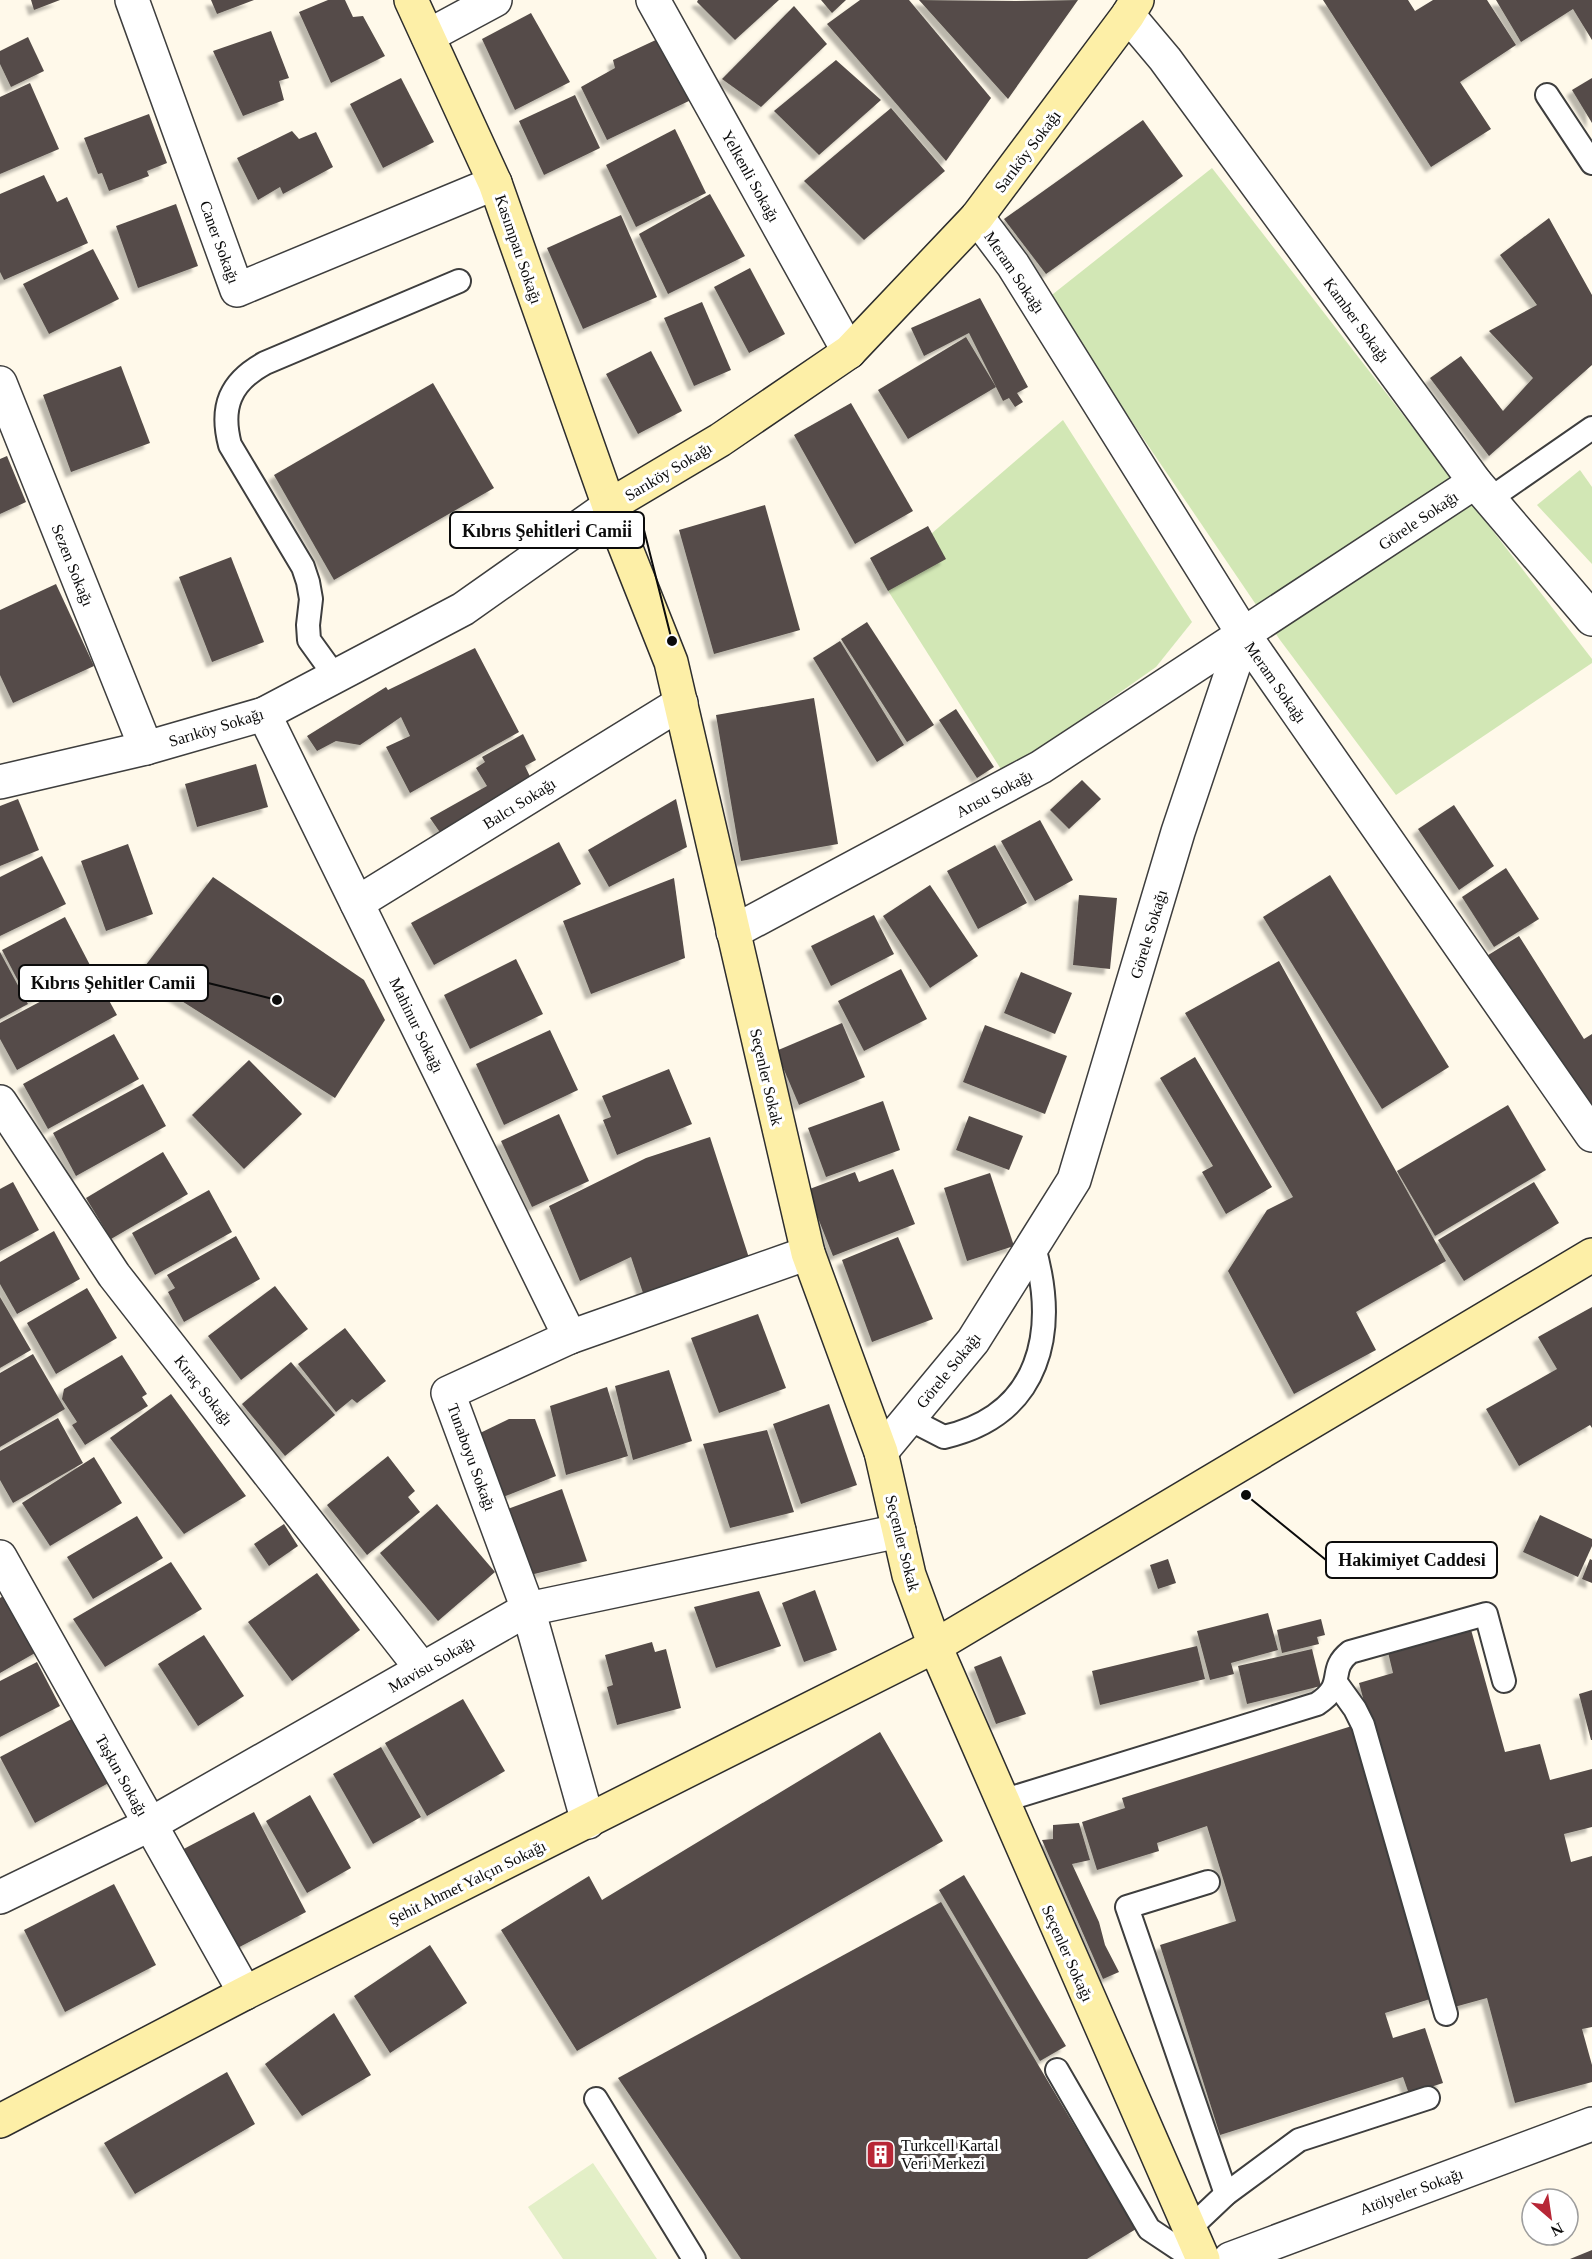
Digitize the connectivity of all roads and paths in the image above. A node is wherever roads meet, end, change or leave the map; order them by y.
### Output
1 (132, 0) edge
2 (411, 0) edge
3 (495, 0) edge
4 (653, 0) edge
5 (1133, 8) edge
6 (428, 36) junction
7 (1546, 95) dead end
8 (1592, 163) edge
9 (495, 183) junction
10 (977, 217) junction
11 (459, 281) dead end
12 (849, 352) junction
13 (0, 383) edge
14 (1592, 428) edge
15 (1483, 490) junction
16 (609, 506) junction
17 (1592, 619) edge
18 (1244, 635) junction
19 (335, 676) junction
20 (681, 703) junction
21 (264, 714) junction
22 (146, 748) junction
23 (0, 782) edge
24 (357, 903) junction
25 (733, 932) junction
26 (0, 1102) edge
27 (1592, 1135) edge
28 (1033, 1244) junction
29 (808, 1253) junction
30 (1592, 1255) edge
31 (570, 1337) junction
32 (909, 1419) junction
33 (881, 1452) junction
34 (899, 1531) junction
35 (0, 1557) edge
36 (528, 1609) junction
37 (935, 1646) junction
38 (422, 1669) junction
39 (1504, 1681) dead end
40 (1337, 1684) junction
41 (1002, 1801) junction
42 (588, 1822) junction
43 (149, 1825) junction
44 (1208, 1882) dead end
45 (0, 1897) edge
46 (244, 1993) junction
47 (1446, 2014) dead end
48 (1057, 2070) dead end
49 (1428, 2098) dead end
50 (596, 2099) dead end
51 (0, 2121) edge
52 (1592, 2124) edge
53 (1226, 2194) junction
54 (1191, 2244) edge
55 (694, 2259) edge
56 (1203, 2259) edge
57 (1230, 2259) edge

1 - 9 street, Caner Sokağı
2 - 6 street, Kasımpatı Sokağı
3 - 6 street
4 - 12 street, Yelkenli Sokağı
5 - 10 street, Sarıköy Sokağı
5 - 15 street, Kamber Sokağı
6 - 9 street, Kasımpatı Sokağı
7 - 8 lane
9 - 16 street, Kasımpatı Sokağı
10 - 12 street, Sarıköy Sokağı
10 - 18 street, Meram Sokağı
11 - 19 lane
12 - 16 street, Sarıköy Sokağı
13 - 22 street, Sezen Sokağı
14 - 15 lane
15 - 17 street, Kamber Sokağı
15 - 18 street, Görele Sokağı
16 - 19 street, Sarıköy Sokağı
16 - 20 street, Seçenler Sokak
18 - 25 street, Arısu Sokağı
18 - 27 street, Meram Sokağı
18 - 28 street, Görele Sokağı
19 - 21 street, Sarıköy Sokağı
20 - 24 street, Balcı Sokağı
20 - 25 street, Seçenler Sokak
21 - 22 street, Sarıköy Sokağı
21 - 24 street, Mahinur Sokağı
22 - 23 street, Sarıköy Sokağı
24 - 31 street, Mahinur Sokağı
25 - 29 street, Seçenler Sokak
26 - 38 street, Kıraç Sokağı
28 - 32 street, Görele Sokağı
28 - 32 lane
29 - 31 street, Tunaboyu Sokağı
29 - 33 street, Seçenler Sokak
30 - 37 street, Şehit Ahmet Yalçın Sokağı
31 - 36 street, Tunaboyu Sokağı
32 - 33 street, Görele Sokağı
33 - 34 street, Seçenler Sokak
34 - 36 street, Mavisu Sokağı
34 - 37 street, Seçenler Sokak
35 - 43 street, Taşkın Sokağı
36 - 38 street, Mavisu Sokağı
36 - 42 street, Tunaboyu Sokağı
37 - 41 street, Seçenler Sokağı
37 - 42 street, Şehit Ahmet Yalçın Sokağı
38 - 43 street, Mavisu Sokağı
39 - 40 lane
40 - 41 lane
40 - 47 lane
41 - 54 street, Seçenler Sokağı
42 - 46 street, Şehit Ahmet Yalçın Sokağı
43 - 45 street, Mavisu Sokağı
43 - 46 street, Taşkın Sokağı
44 - 53 lane
46 - 51 street, Şehit Ahmet Yalçın Sokağı
48 - 54 lane
49 - 53 lane
50 - 55 lane
52 - 57 street, Atölyeler Sokağı
53 - 54 lane
54 - 56 street, Seçenler Sokağı

